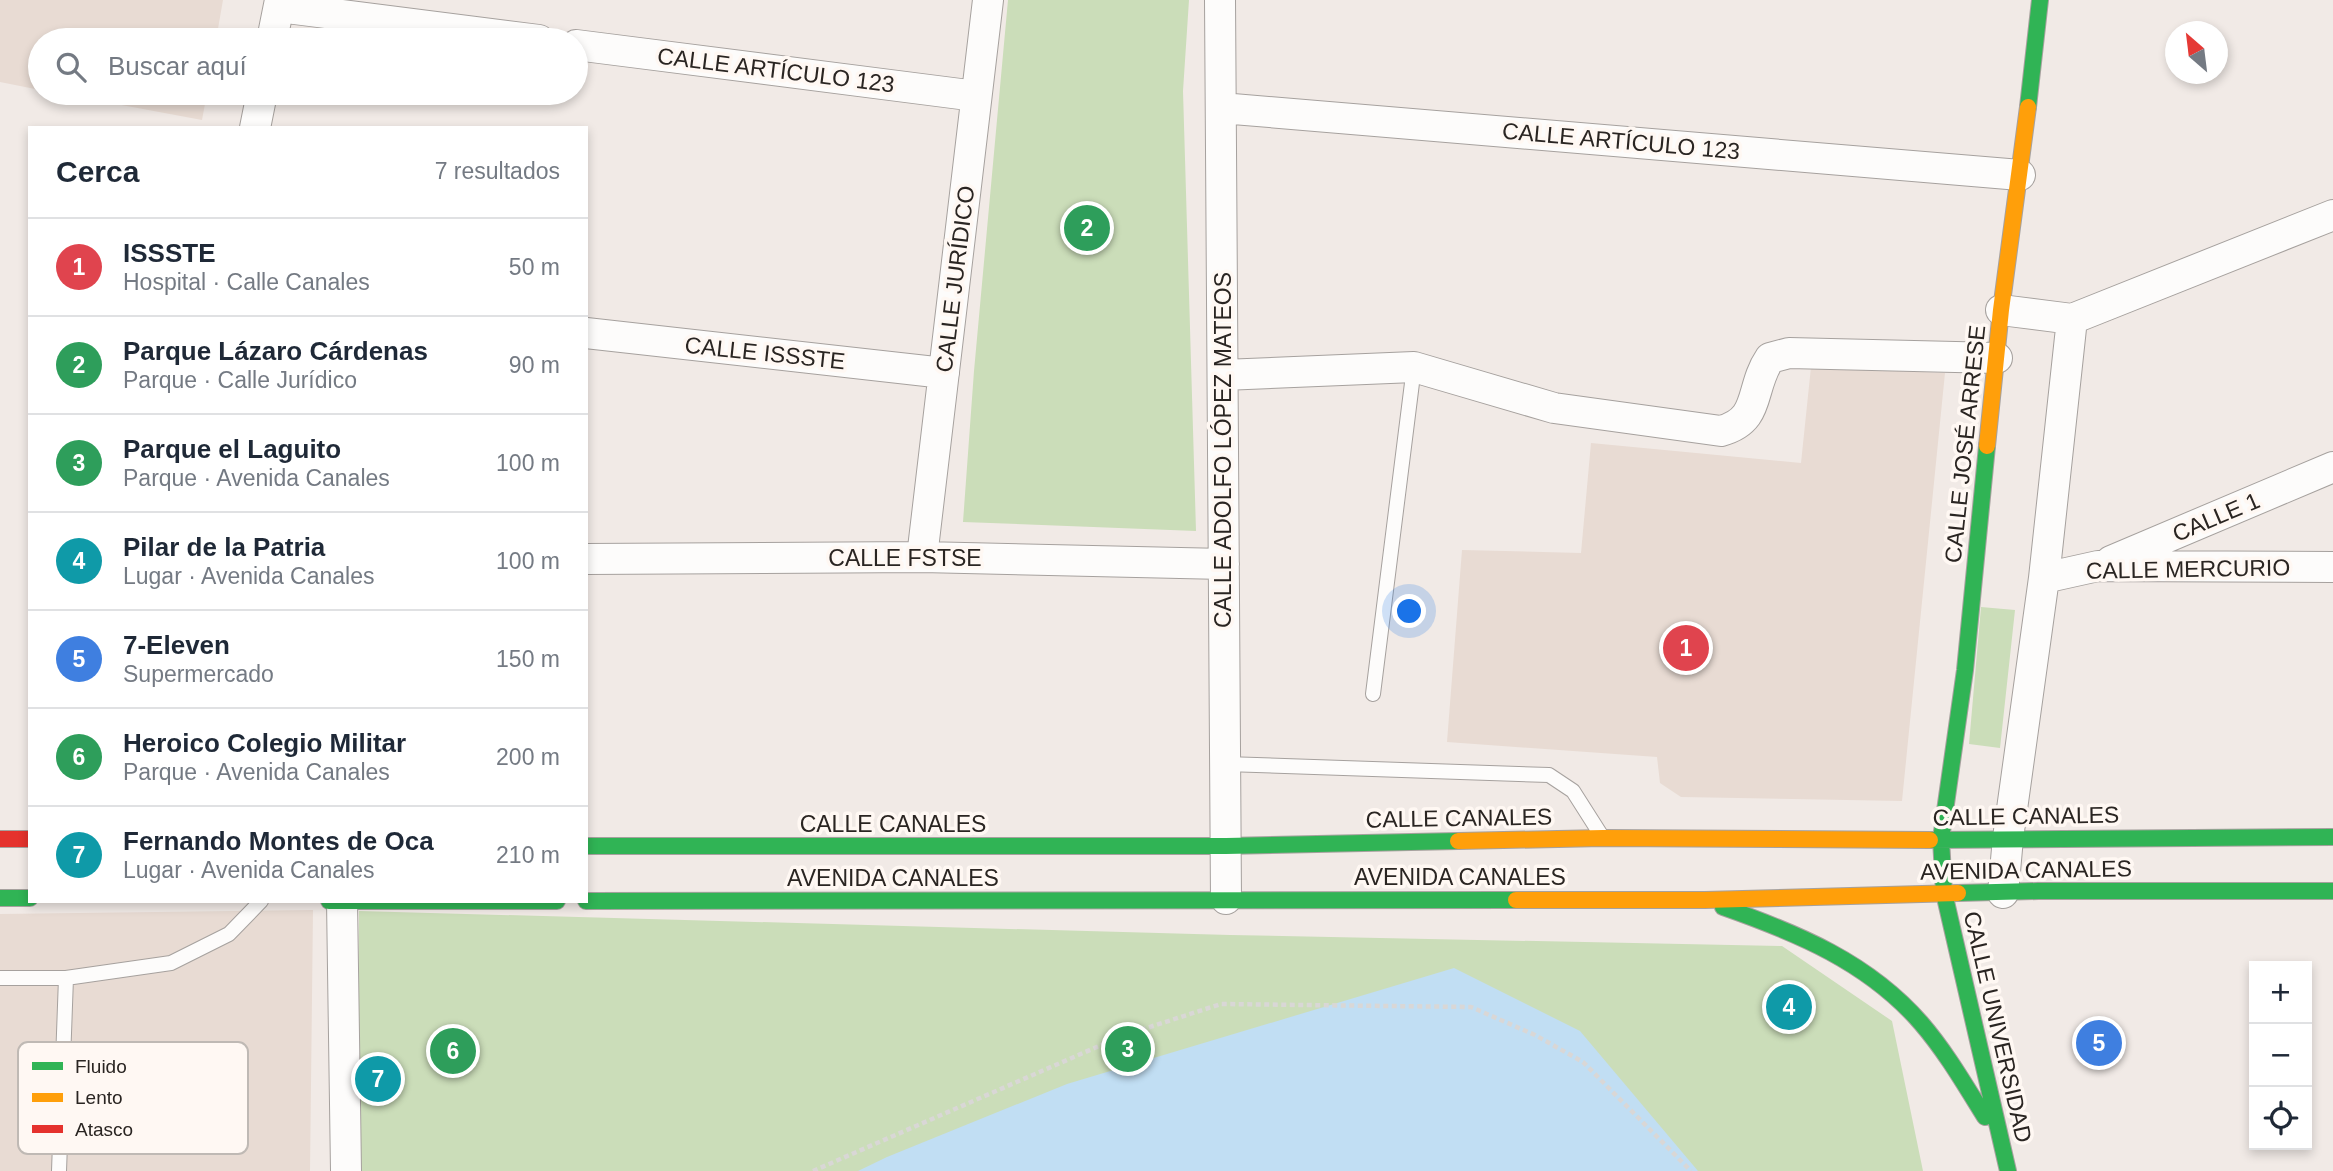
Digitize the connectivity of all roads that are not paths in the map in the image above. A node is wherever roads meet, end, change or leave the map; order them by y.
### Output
1 (988, 0) edge
2 (1220, 0) edge
3 (2040, 0) edge
4 (279, 4) edge
5 (274, 28) edge
6 (453, 28) edge
7 (588, 47) edge
8 (976, 96) junction
9 (260, 105) edge
10 (1221, 108) junction
11 (255, 126) edge
12 (2020, 175) junction
13 (2333, 215) edge
14 (2001, 310) junction
15 (2072, 319) junction
16 (588, 333) edge
17 (1997, 358) junction
18 (1414, 367) junction
19 (944, 373) junction
20 (1223, 375) junction
21 (2333, 467) edge
22 (922, 557) junction
23 (588, 559) edge
24 (1224, 564) junction
25 (2098, 566) junction
26 (2333, 567) edge
27 (2044, 578) junction
28 (1373, 694) dead end
29 (1226, 764) junction
30 (2333, 837) edge
31 (1603, 838) junction
32 (2008, 838) junction
33 (0, 839) edge
34 (28, 839) edge
35 (1941, 839) junction
36 (588, 846) edge
37 (1226, 846) junction
38 (1944, 893) junction
39 (2003, 893) junction
40 (2332, 894) edge
41 (0, 898) edge
42 (28, 898) edge
43 (1226, 900) junction
44 (1705, 900) junction
45 (588, 901) edge
46 (259, 903) edge
47 (342, 903) edge
48 (0, 978) edge
49 (66, 978) junction
50 (64, 1042) edge
51 (2002, 1147) junction
52 (346, 1171) edge
53 (2008, 1171) edge

1 - 8 street, CALLE JURÍDICO
2 - 10 street, CALLE ADOLFO LÓPEZ MATEOS
3 - 12 main road, CALLE JOSÉ ARRESE
4 - 5 street
4 - 6 street
7 - 8 street, CALLE ARTÍCULO 123
8 - 19 street, CALLE JURÍDICO
9 - 11 street
10 - 12 street, CALLE ARTÍCULO 123
10 - 20 street, CALLE ADOLFO LÓPEZ MATEOS
12 - 14 main road, CALLE JOSÉ ARRESE
13 - 15 street
14 - 15 street
14 - 17 main road, CALLE JOSÉ ARRESE
15 - 27 street
16 - 19 street, CALLE ISSSTE
17 - 18 street
17 - 35 main road, CALLE JOSÉ ARRESE
18 - 20 street
18 - 28 lane
19 - 22 street, CALLE JURÍDICO
20 - 24 street, CALLE ADOLFO LÓPEZ MATEOS
21 - 25 street, CALLE 1
22 - 23 street, CALLE FSTSE
22 - 24 street, CALLE FSTSE
24 - 29 street, CALLE ADOLFO LÓPEZ MATEOS
25 - 26 street, CALLE MERCURIO
25 - 27 street, CALLE MERCURIO
27 - 32 street
29 - 31 lane
29 - 37 street, CALLE ADOLFO LÓPEZ MATEOS
30 - 32 main road, CALLE CANALES
31 - 35 main road, CALLE CANALES
31 - 37 main road, CALLE CANALES
32 - 35 main road, CALLE CANALES
32 - 39 street
33 - 34 main road
35 - 38 main road, CALLE JOSÉ ARRESE
36 - 37 main road, CALLE CANALES
37 - 43 street, CALLE ADOLFO LÓPEZ MATEOS
38 - 39 main road, AVENIDA CANALES
38 - 44 main road, AVENIDA CANALES
38 - 51 main road, CALLE UNIVERSIDAD
39 - 40 main road, AVENIDA CANALES
41 - 42 main road
43 - 44 main road, AVENIDA CANALES
43 - 45 main road, AVENIDA CANALES
44 - 51 main road
46 - 49 lane
47 - 52 street
48 - 49 lane
49 - 50 lane
51 - 53 main road, CALLE UNIVERSIDAD

